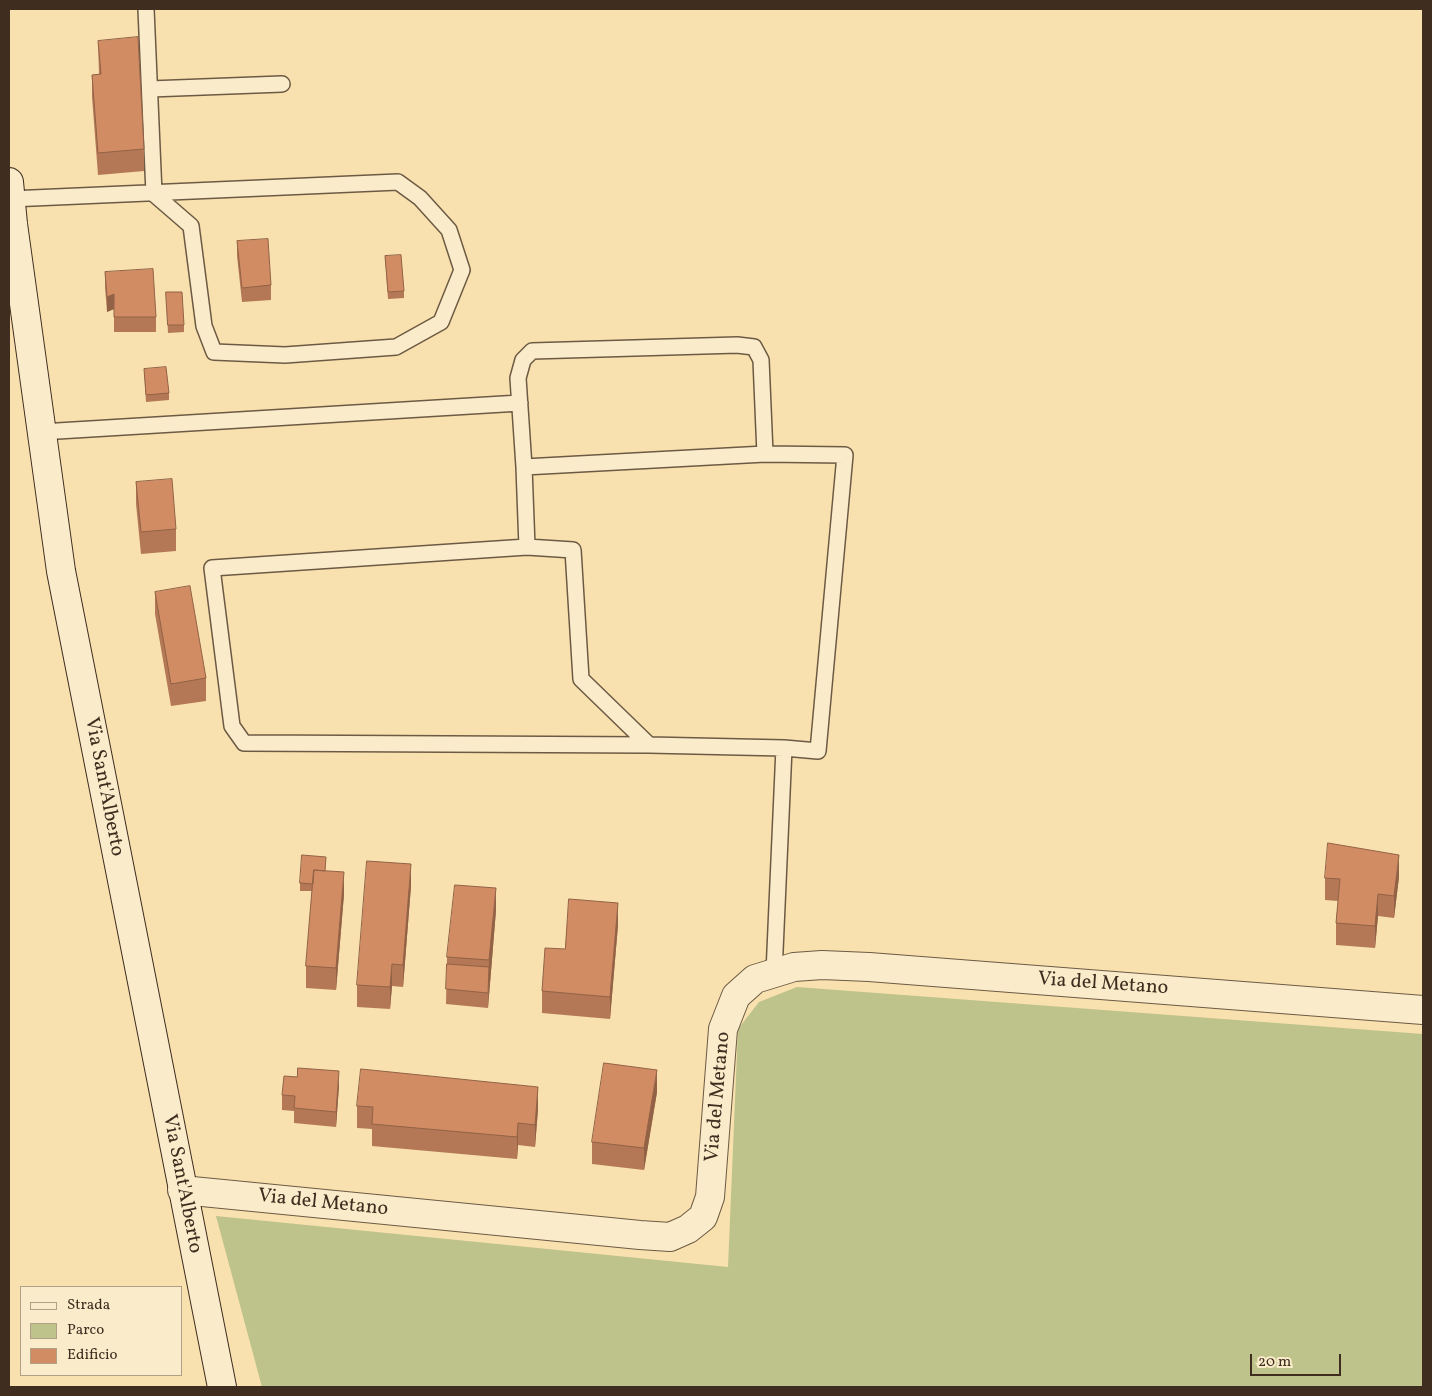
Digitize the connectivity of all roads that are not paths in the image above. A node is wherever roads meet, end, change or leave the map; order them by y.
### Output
1 (146, 9) edge
2 (282, 84) dead end
3 (150, 89) junction
4 (10, 191) edge
5 (154, 194) junction
6 (520, 402) junction
7 (41, 432) junction
8 (765, 454) junction
9 (524, 467) junction
10 (527, 547) junction
11 (649, 745) junction
12 (784, 748) junction
13 (774, 973) junction
14 (1423, 1010) edge
15 (182, 1190) junction
16 (222, 1387) edge

1 - 3 lane
2 - 3 lane
3 - 5 lane
4 - 5 lane
4 - 7 street, Via Sant'Alberto
5 - 5 lane
6 - 7 lane
6 - 8 lane
6 - 9 lane
7 - 15 street, Via Sant'Alberto
8 - 9 lane
8 - 12 lane
9 - 10 lane
10 - 11 lane
10 - 11 lane
11 - 12 lane
12 - 13 lane
13 - 14 street, Via del Metano
13 - 15 street, Via del Metano
15 - 16 street, Via Sant'Alberto

